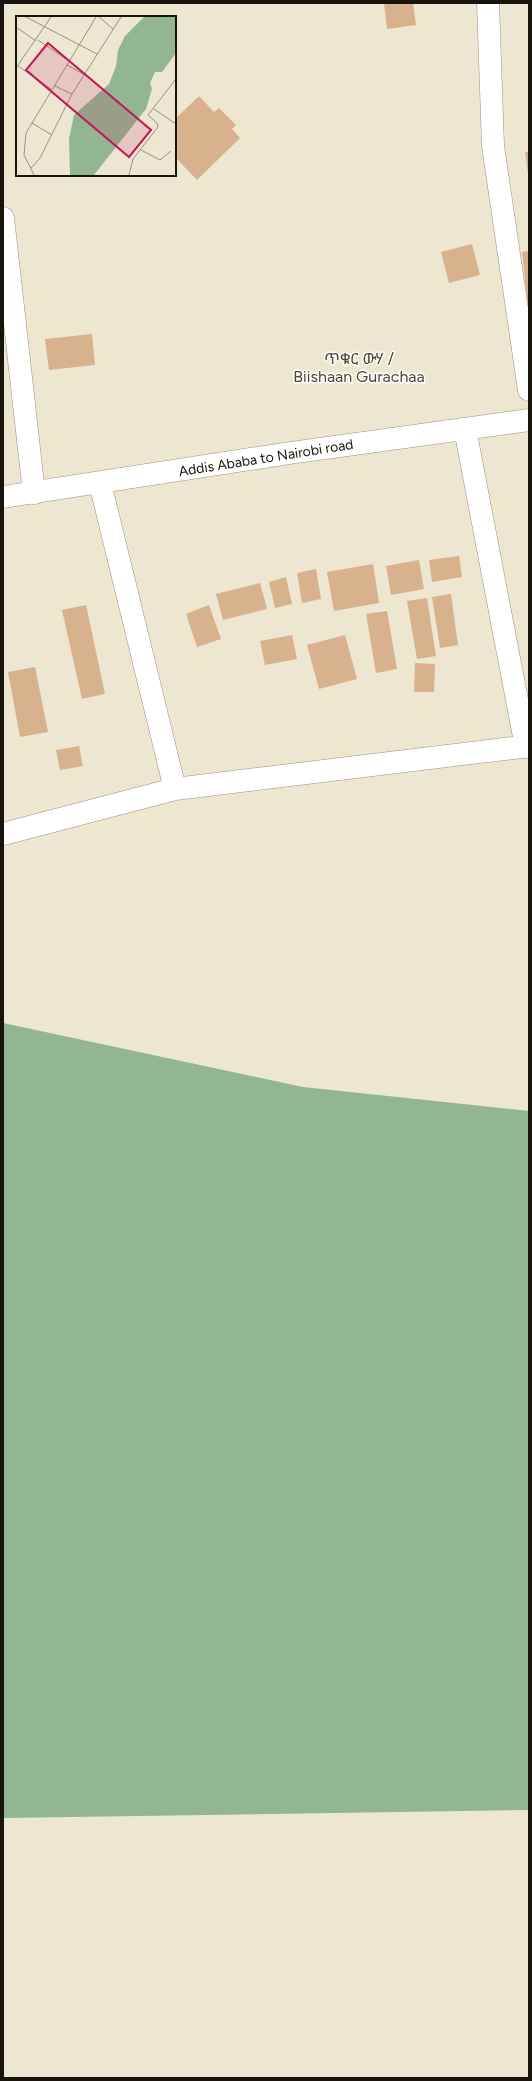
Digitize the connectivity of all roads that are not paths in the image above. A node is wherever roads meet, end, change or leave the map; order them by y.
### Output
1 (488, 3) edge
2 (3, 218) edge
3 (529, 390) edge
4 (529, 420) edge
5 (465, 429) junction
6 (100, 483) junction
7 (34, 493) junction
8 (3, 497) edge
9 (528, 747) edge
10 (175, 789) junction
11 (3, 834) edge

1 - 3 main road
2 - 7 main road
4 - 5 main road, Addis Ababa to Nairobi road
5 - 6 main road, Addis Ababa to Nairobi road
5 - 9 main road
6 - 7 main road, Addis Ababa to Nairobi road
6 - 10 main road
7 - 8 main road, Addis Ababa to Nairobi road
9 - 10 main road
10 - 11 main road

